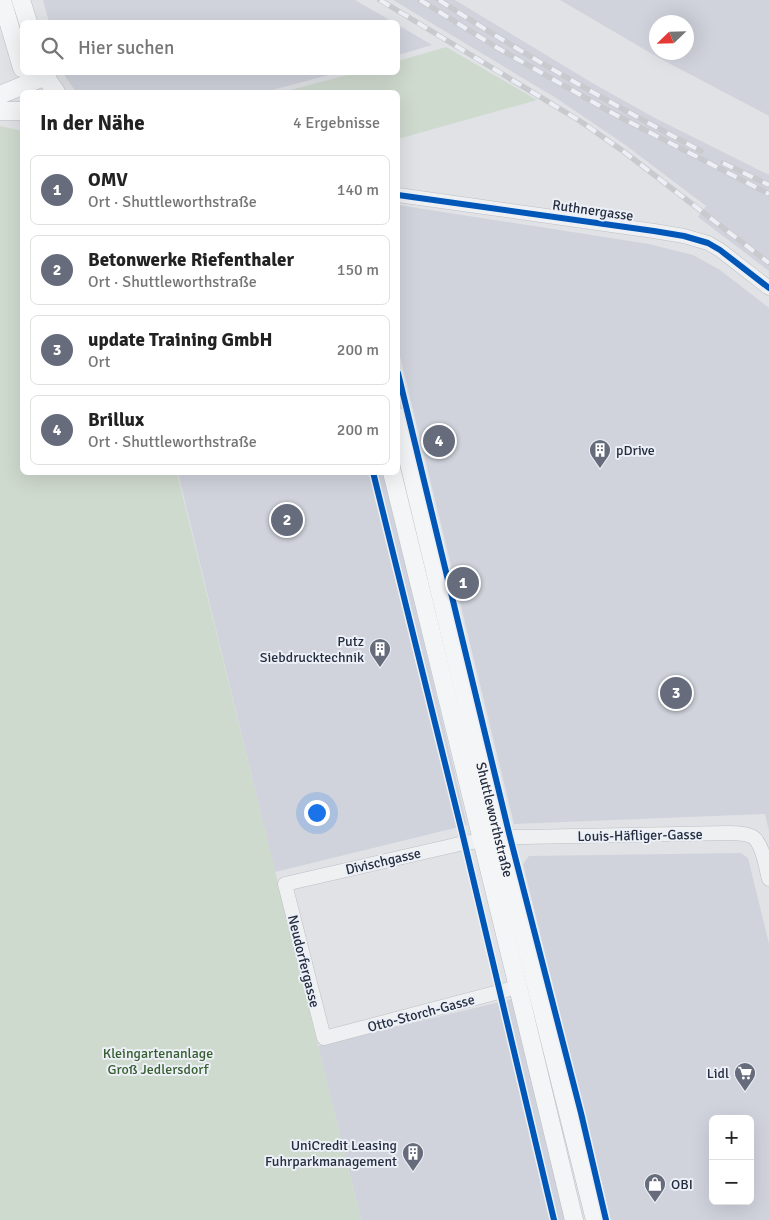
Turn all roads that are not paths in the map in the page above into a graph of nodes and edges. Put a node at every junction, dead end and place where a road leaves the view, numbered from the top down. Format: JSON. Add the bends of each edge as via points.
{"nodes":[{"id":1,"x":2,"y":0,"type":"edge"},
{"id":2,"x":21,"y":0,"type":"edge"},
{"id":3,"x":27,"y":20,"type":"edge"},
{"id":4,"x":20,"y":57,"type":"edge"},
{"id":5,"x":41,"y":75,"type":"edge"},
{"id":6,"x":46,"y":75,"type":"edge"},
{"id":7,"x":27,"y":79,"type":"edge"},
{"id":8,"x":55,"y":90,"type":"edge"},
{"id":9,"x":0,"y":95,"type":"edge"},
{"id":10,"x":0,"y":111,"type":"edge"},
{"id":11,"x":20,"y":111,"type":"edge"},
{"id":12,"x":400,"y":195,"type":"edge"},
{"id":13,"x":769,"y":288,"type":"edge"},
{"id":14,"x":400,"y":426,"type":"edge"},
{"id":15,"x":393,"y":475,"type":"edge"},
{"id":16,"x":490,"y":839,"type":"junction"},
{"id":17,"x":769,"y":879,"type":"edge"},
{"id":18,"x":284,"y":884,"type":"joint"},
{"id":19,"x":518,"y":988,"type":"junction"},
{"id":20,"x":324,"y":1038,"type":"joint"},
{"id":21,"x":574,"y":1220,"type":"edge"},
{"id":22,"x":595,"y":1220,"type":"edge"}],
"edges":[{"from":1,"to":4,"type":"main road"},
{"from":2,"to":3,"type":"main road"},
{"from":5,"to":7,"type":"main road"},
{"from":6,"to":8,"type":"main road"},
{"from":7,"to":9,"type":"main road"},
{"from":10,"to":11,"type":"main road"},
{"from":12,"to":13,"type":"street","name":"Ruthnergasse","via":[[694,239],[720,250]]},
{"from":14,"to":16,"type":"main road","name":"Shuttleworthstraße"},
{"from":15,"to":16,"type":"main road","name":"Shuttleworthstraße"},
{"from":16,"to":17,"type":"street","name":"Louis-Häfliger-Gasse","via":[[741,834],[754,838],[760,847]]},
{"from":16,"to":18,"type":"street","name":"Divischgasse"},
{"from":16,"to":19,"type":"main road","name":"Shuttleworthstraße"},
{"from":16,"to":22,"type":"main road","name":"Shuttleworthstraße"},
{"from":18,"to":20,"type":"street","name":"Neudorfergasse"},
{"from":19,"to":20,"type":"street","name":"Otto-Storch-Gasse"},
{"from":19,"to":21,"type":"main road","name":"Shuttleworthstraße"}]}
